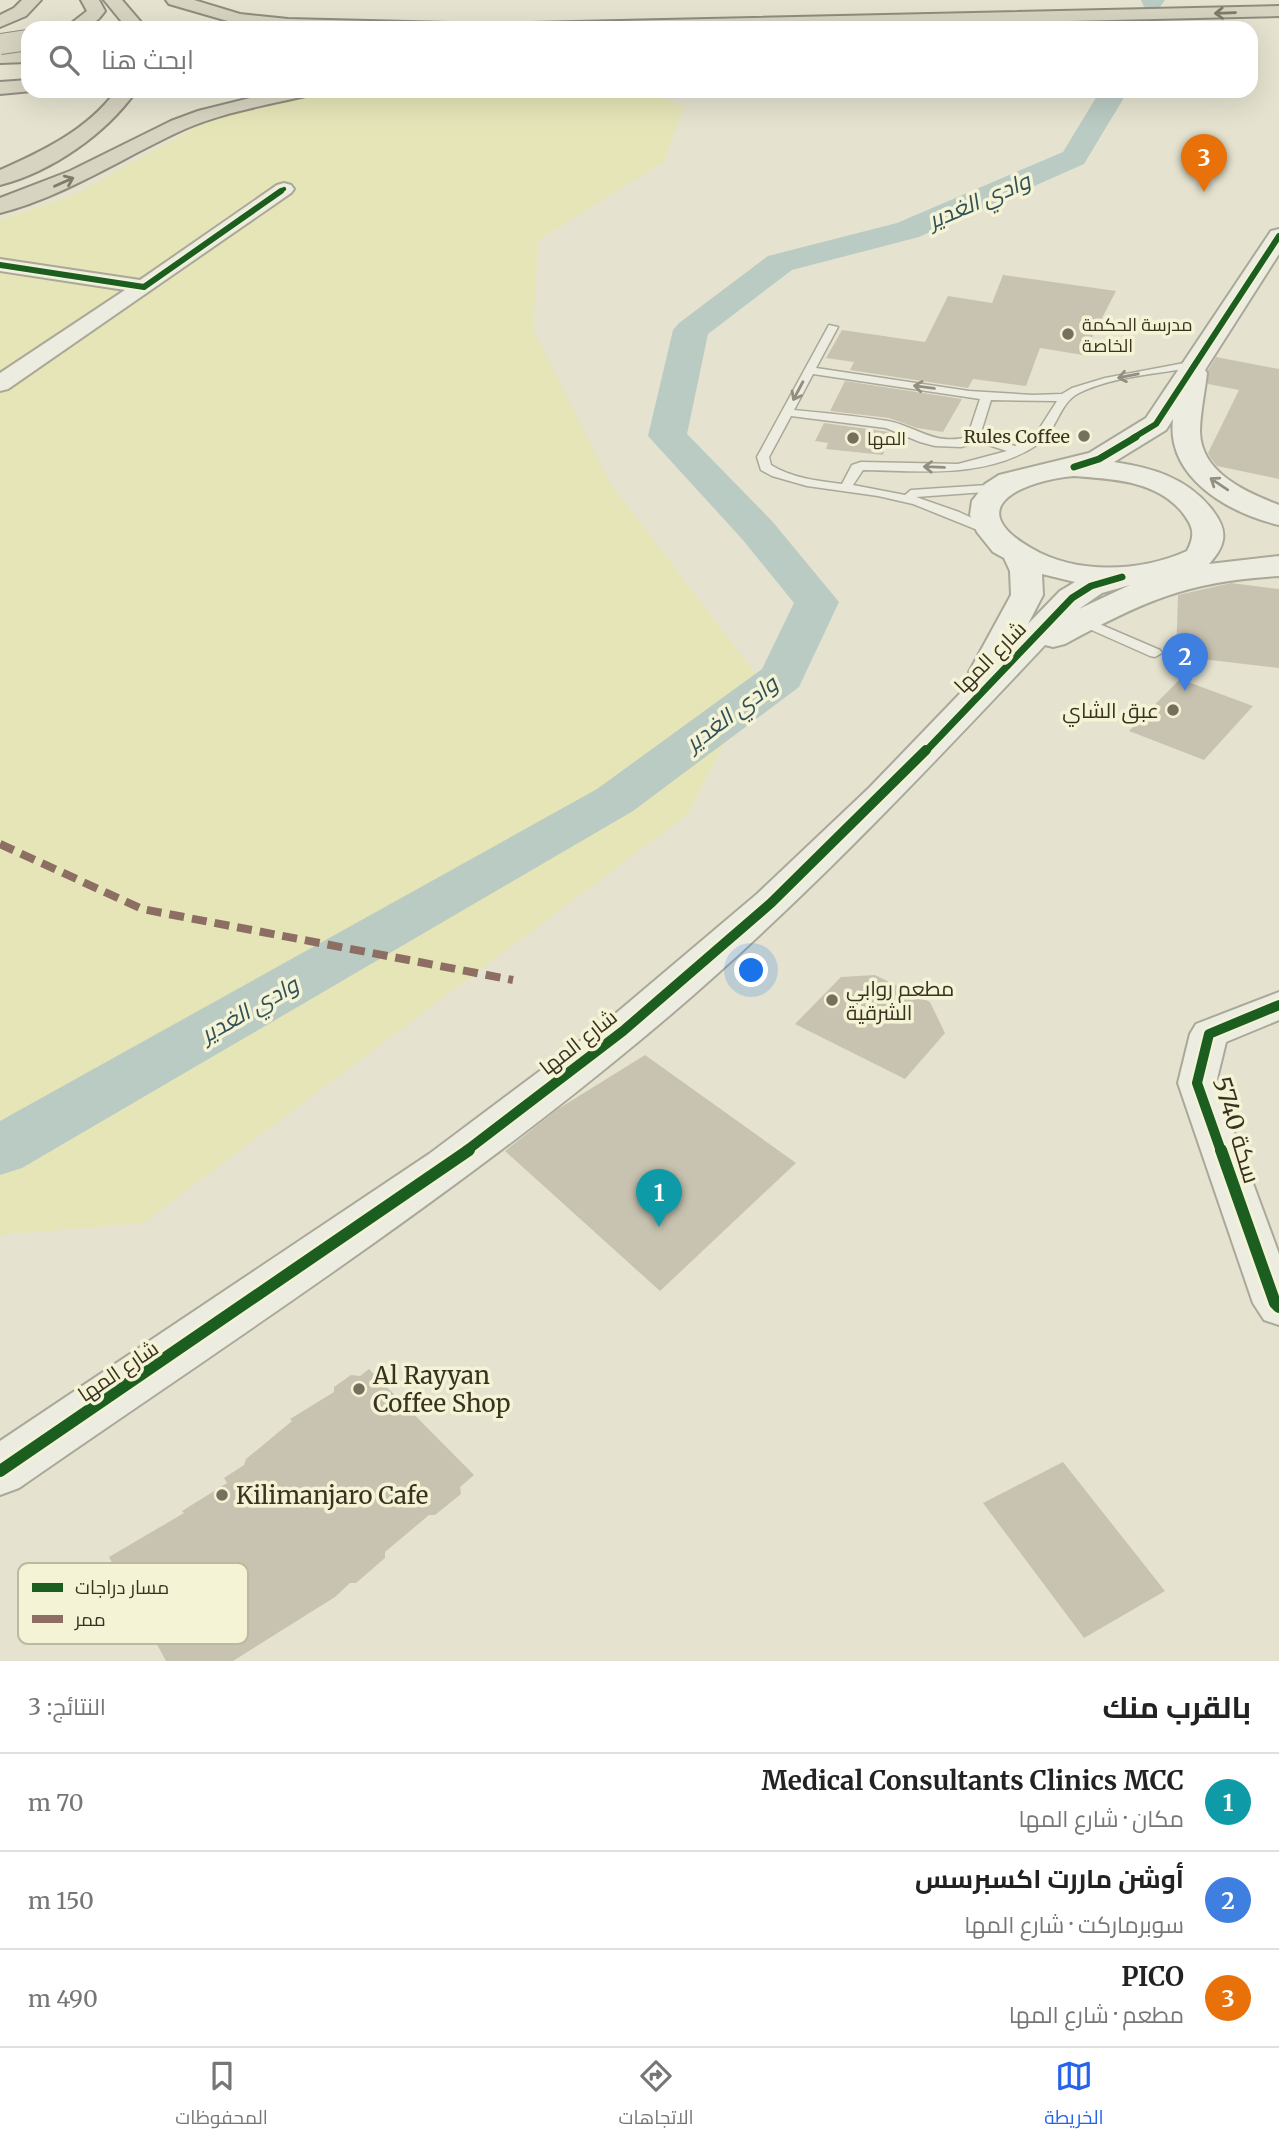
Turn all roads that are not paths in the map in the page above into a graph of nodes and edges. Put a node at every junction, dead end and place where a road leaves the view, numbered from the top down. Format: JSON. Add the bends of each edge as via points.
{"nodes":[{"id":1,"x":32,"y":0,"type":"edge"},
{"id":2,"x":113,"y":0,"type":"edge"},
{"id":3,"x":169,"y":2,"type":"edge"},
{"id":4,"x":94,"y":4,"type":"edge"},
{"id":5,"x":1279,"y":11,"type":"edge"},
{"id":6,"x":1171,"y":15,"type":"junction"},
{"id":7,"x":86,"y":21,"type":"edge"},
{"id":8,"x":122,"y":21,"type":"edge"},
{"id":9,"x":127,"y":21,"type":"edge"},
{"id":10,"x":261,"y":21,"type":"edge"},
{"id":11,"x":859,"y":21,"type":"edge"},
{"id":12,"x":1032,"y":21,"type":"edge"},
{"id":13,"x":0,"y":22,"type":"edge"},
{"id":14,"x":21,"y":42,"type":"edge"},
{"id":15,"x":0,"y":43,"type":"edge"},
{"id":16,"x":21,"y":56,"type":"edge"},
{"id":17,"x":0,"y":57,"type":"edge"},
{"id":18,"x":21,"y":73,"type":"edge"},
{"id":19,"x":0,"y":74,"type":"edge"},
{"id":20,"x":21,"y":85,"type":"edge"},
{"id":21,"x":0,"y":86,"type":"edge"},
{"id":22,"x":104,"y":98,"type":"edge"},
{"id":23,"x":122,"y":98,"type":"edge"},
{"id":24,"x":274,"y":98,"type":"edge"},
{"id":25,"x":0,"y":156,"type":"edge"},
{"id":26,"x":0,"y":178,"type":"edge"},
{"id":27,"x":284,"y":189,"type":"dead end"},
{"id":28,"x":0,"y":206,"type":"edge"},
{"id":29,"x":1279,"y":236,"type":"edge"},
{"id":30,"x":0,"y":265,"type":"edge"},
{"id":31,"x":144,"y":287,"type":"junction"},
{"id":32,"x":833,"y":327,"type":"dead end"},
{"id":33,"x":1195,"y":364,"type":"junction"},
{"id":34,"x":809,"y":370,"type":"junction"},
{"id":35,"x":0,"y":384,"type":"edge"},
{"id":36,"x":987,"y":396,"type":"junction"},
{"id":37,"x":1065,"y":397,"type":"junction"},
{"id":38,"x":787,"y":412,"type":"junction"},
{"id":39,"x":1156,"y":424,"type":"junction"},
{"id":40,"x":980,"y":438,"type":"junction"},
{"id":41,"x":1017,"y":452,"type":"junction"},
{"id":42,"x":1074,"y":467,"type":"junction"},
{"id":43,"x":1169,"y":486,"type":"junction"},
{"id":44,"x":846,"y":487,"type":"junction"},
{"id":45,"x":999,"y":487,"type":"junction"},
{"id":46,"x":890,"y":494,"type":"junction"},
{"id":47,"x":1196,"y":508,"type":"junction"},
{"id":48,"x":1279,"y":516,"type":"edge"},
{"id":49,"x":1279,"y":535,"type":"edge"},
{"id":50,"x":1004,"y":542,"type":"junction"},
{"id":51,"x":1279,"y":548,"type":"edge"},
{"id":52,"x":1199,"y":557,"type":"junction"},
{"id":53,"x":1279,"y":566,"type":"edge"},
{"id":54,"x":1122,"y":577,"type":"junction"},
{"id":55,"x":1083,"y":621,"type":"junction"},
{"id":56,"x":1023,"y":652,"type":"junction"},
{"id":57,"x":1155,"y":653,"type":"dead end"},
{"id":58,"x":968,"y":704,"type":"junction"},
{"id":59,"x":1279,"y":1005,"type":"edge"},
{"id":60,"x":1279,"y":1307,"type":"edge"},
{"id":61,"x":0,"y":1471,"type":"edge"}],
"edges":[{"from":1,"to":13,"type":"highway"},
{"from":2,"to":9,"type":"highway"},
{"from":3,"to":10,"type":"highway"},
{"from":4,"to":7,"type":"highway"},
{"from":4,"to":8,"type":"highway"},
{"from":5,"to":6,"type":"highway","one_way":true},
{"from":6,"to":11,"type":"highway"},
{"from":6,"to":12,"type":"highway"},
{"from":14,"to":15,"type":"highway","bridge":true},
{"from":16,"to":17,"type":"highway"},
{"from":18,"to":19,"type":"highway"},
{"from":20,"to":21,"type":"highway"},
{"from":22,"to":25,"type":"highway","via":[[61,135]]},
{"from":23,"to":26,"type":"highway","via":[[84,134]]},
{"from":28,"to":24,"type":"highway","one_way":true,"via":[[78,176],[178,125]]},
{"from":27,"to":31,"type":"street"},
{"from":29,"to":33,"type":"street"},
{"from":30,"to":31,"type":"street"},
{"from":31,"to":35,"type":"street"},
{"from":32,"to":34,"type":"lane"},
{"from":33,"to":37,"type":"lane","one_way":true,"via":[[1098,383]]},
{"from":33,"to":39,"type":"street"},
{"from":48,"to":33,"type":"street","one_way":true,"via":[[1248,503],[1205,475],[1193,461],[1186,432]]},
{"from":36,"to":34,"type":"lane","one_way":true},
{"from":34,"to":38,"type":"lane","one_way":true},
{"from":36,"to":37,"type":"lane"},
{"from":36,"to":40,"type":"lane","via":[[975,429]]},
{"from":37,"to":41,"type":"lane","via":[[1038,439]]},
{"from":38,"to":40,"type":"lane","via":[[888,425],[935,442]]},
{"from":38,"to":44,"type":"lane","via":[[763,457],[765,467],[784,478]]},
{"from":39,"to":42,"type":"street","via":[[1099,459]]},
{"from":39,"to":43,"type":"street","via":[[1158,474]]},
{"from":40,"to":41,"type":"lane"},
{"from":41,"to":44,"type":"lane","one_way":true,"via":[[958,468],[861,466]]},
{"from":42,"to":43,"type":"street","via":[[1122,472]]},
{"from":42,"to":45,"type":"street","via":[[1036,471]]},
{"from":43,"to":47,"type":"street"},
{"from":44,"to":46,"type":"lane"},
{"from":45,"to":46,"type":"lane"},
{"from":45,"to":50,"type":"street","name":"شارع المها","via":[[987,501],[985,515]]},
{"from":46,"to":50,"type":"lane","via":[[949,512]]},
{"from":47,"to":49,"type":"street","via":[[1229,523]]},
{"from":47,"to":52,"type":"street","via":[[1209,536]]},
{"from":50,"to":54,"type":"street","via":[[1045,565]]},
{"from":50,"to":58,"type":"street","name":"شارع المها","via":[[1026,571],[1027,595]]},
{"from":51,"to":52,"type":"street"},
{"from":52,"to":54,"type":"street","via":[[1161,572]]},
{"from":53,"to":55,"type":"street","via":[[1164,584]]},
{"from":54,"to":56,"type":"street","name":"شارع المها","via":[[1091,586],[1072,598]]},
{"from":55,"to":56,"type":"street"},
{"from":55,"to":57,"type":"lane"},
{"from":56,"to":58,"type":"street","name":"شارع المها"},
{"from":58,"to":61,"type":"street","name":"شارع المها","via":[[882,796],[771,903],[623,1031],[446,1167]]},
{"from":59,"to":60,"type":"street","name":"سكة 5740","via":[[1209,1034],[1197,1083]]}]}
